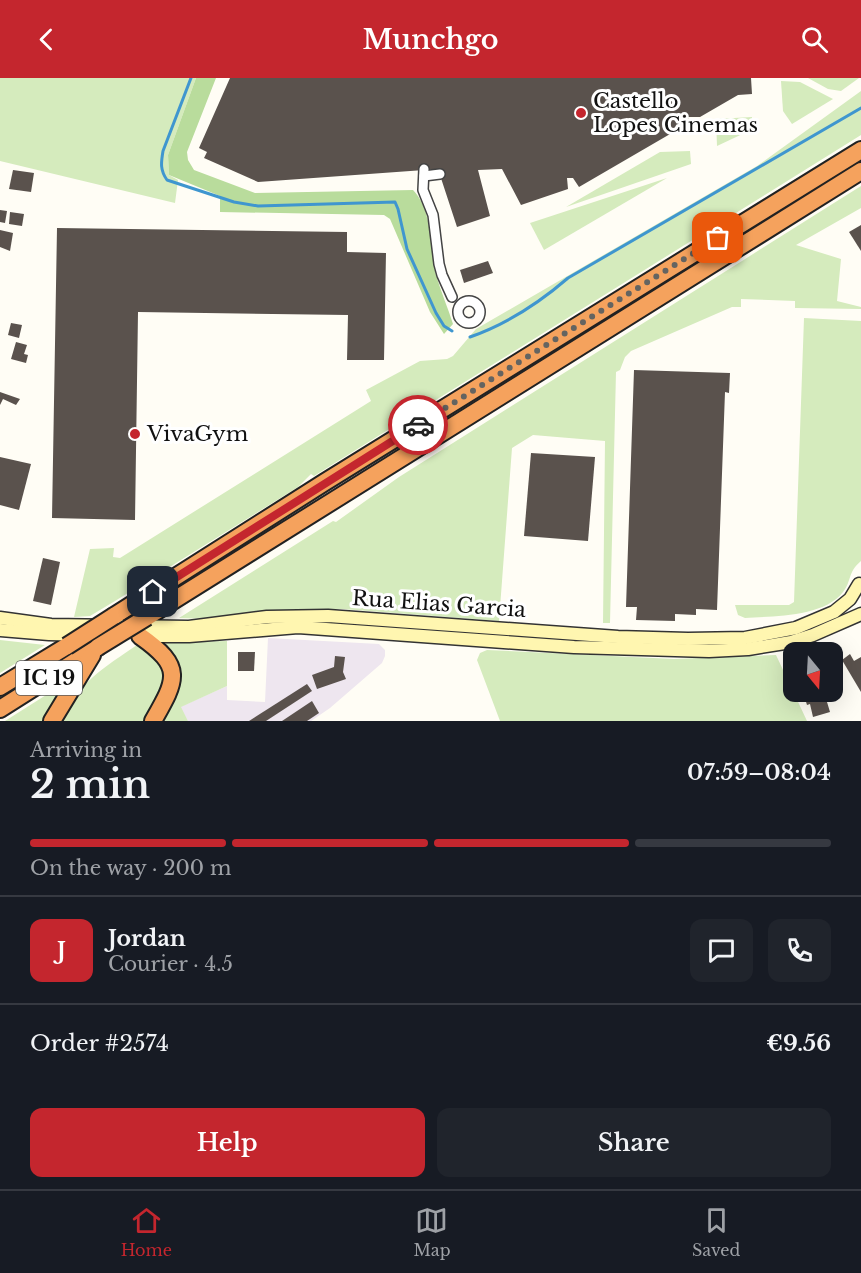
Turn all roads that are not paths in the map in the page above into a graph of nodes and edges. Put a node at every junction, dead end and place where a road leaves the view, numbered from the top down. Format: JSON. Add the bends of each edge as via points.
{"nodes":[{"id":1,"x":861,"y":150,"type":"edge"},
{"id":2,"x":861,"y":171,"type":"edge"},
{"id":3,"x":440,"y":174,"type":"dead end"},
{"id":4,"x":452,"y":297,"type":"dead end"},
{"id":5,"x":860,"y":582,"type":"edge"},
{"id":6,"x":861,"y":602,"type":"edge"},
{"id":7,"x":861,"y":614,"type":"edge"},
{"id":8,"x":0,"y":618,"type":"edge"},
{"id":9,"x":839,"y":623,"type":"junction"},
{"id":10,"x":861,"y":623,"type":"edge"},
{"id":11,"x":0,"y":630,"type":"edge"},
{"id":12,"x":140,"y":636,"type":"junction"},
{"id":13,"x":97,"y":648,"type":"junction"},
{"id":14,"x":0,"y":687,"type":"edge"},
{"id":15,"x":0,"y":709,"type":"edge"},
{"id":16,"x":52,"y":721,"type":"edge"},
{"id":17,"x":153,"y":721,"type":"edge"}],
"edges":[{"from":1,"to":14,"type":"highway","number":"IC 19","bridge":true},
{"from":2,"to":13,"type":"highway","number":"IC 19","bridge":true},
{"from":3,"to":4,"type":"street","via":[[424,173],[424,195],[433,215],[439,264]]},
{"from":5,"to":6,"type":"street"},
{"from":5,"to":8,"type":"street","name":"Rua Elias Garcia","via":[[850,599],[834,612],[796,628],[745,638],[618,636],[318,615],[189,627],[51,625]]},
{"from":7,"to":9,"type":"street","name":"Rua Elias Garcia"},
{"from":9,"to":10,"type":"street"},
{"from":9,"to":12,"type":"street","name":"Rua Elias Garcia","via":[[791,642],[730,650],[574,647],[297,627]]},
{"from":11,"to":12,"type":"street","name":"Rua Elias Garcia"},
{"from":12,"to":17,"type":"highway","via":[[166,658],[172,673],[170,691]]},
{"from":13,"to":15,"type":"highway","number":"IC 19"},
{"from":13,"to":16,"type":"highway"}]}
